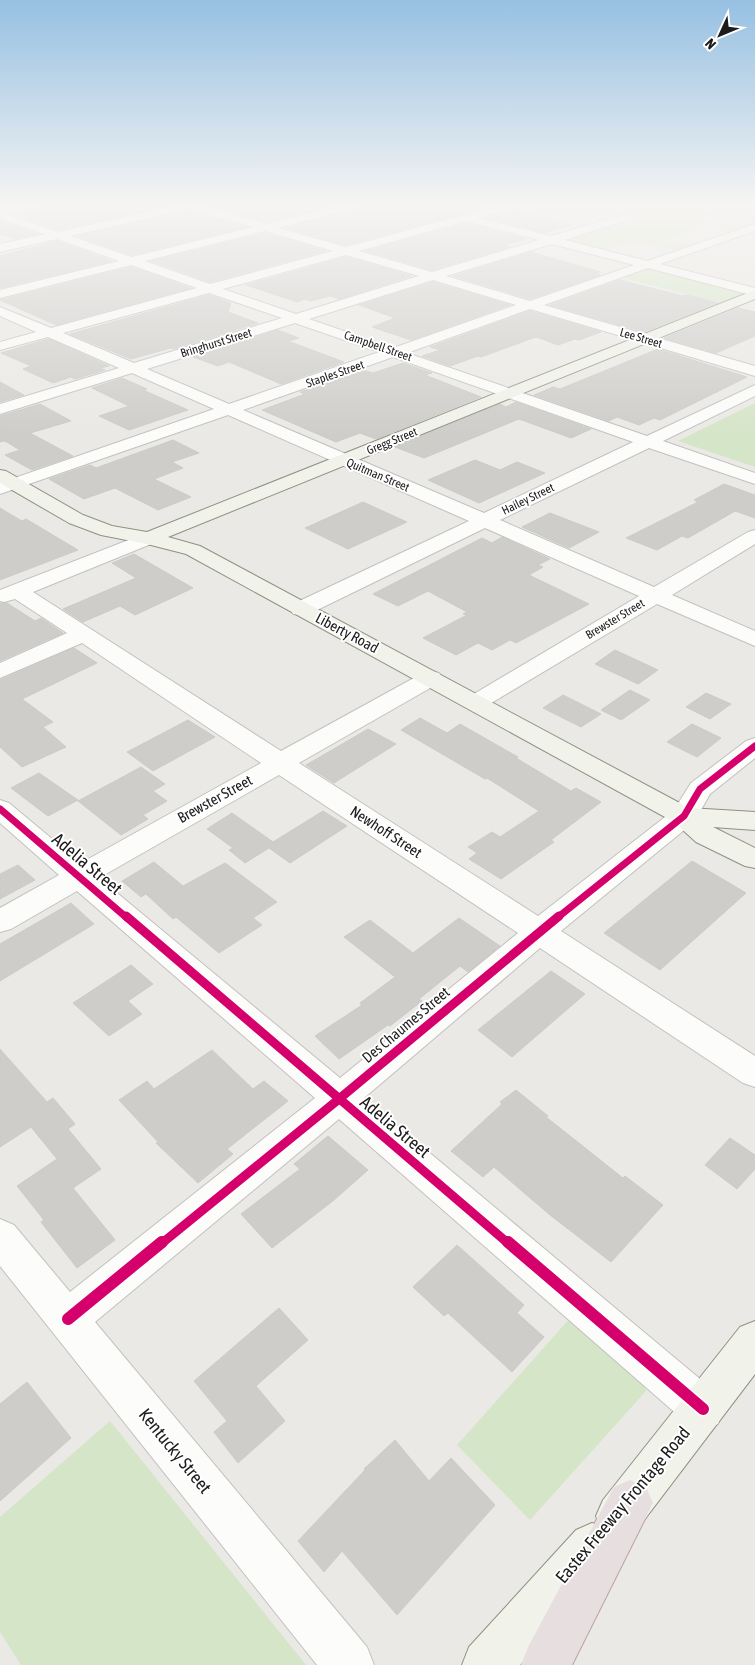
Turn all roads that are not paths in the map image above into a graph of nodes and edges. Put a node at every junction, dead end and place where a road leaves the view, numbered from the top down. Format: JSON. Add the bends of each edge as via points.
{"nodes":[{"id":1,"x":54,"y":281,"type":"edge"},
{"id":2,"x":190,"y":281,"type":"edge"},
{"id":3,"x":237,"y":281,"type":"edge"},
{"id":4,"x":418,"y":281,"type":"edge"},
{"id":5,"x":449,"y":281,"type":"edge"},
{"id":6,"x":602,"y":281,"type":"edge"},
{"id":7,"x":708,"y":281,"type":"edge"},
{"id":8,"x":211,"y":288,"type":"junction"},
{"id":9,"x":755,"y":293,"type":"edge"},
{"id":10,"x":0,"y":294,"type":"edge"},
{"id":11,"x":532,"y":305,"type":"junction"},
{"id":12,"x":0,"y":311,"type":"edge"},
{"id":13,"x":296,"y":318,"type":"junction"},
{"id":14,"x":50,"y":332,"type":"junction"},
{"id":15,"x":646,"y":339,"type":"junction"},
{"id":16,"x":0,"y":346,"type":"edge"},
{"id":17,"x":397,"y":353,"type":"junction"},
{"id":18,"x":133,"y":368,"type":"junction"},
{"id":19,"x":755,"y":371,"type":"edge"},
{"id":20,"x":755,"y":390,"type":"edge"},
{"id":21,"x":511,"y":393,"type":"junction"},
{"id":22,"x":0,"y":409,"type":"edge"},
{"id":23,"x":229,"y":410,"type":"junction"},
{"id":24,"x":648,"y":441,"type":"junction"},
{"id":25,"x":344,"y":460,"type":"junction"},
{"id":26,"x":755,"y":479,"type":"edge"},
{"id":27,"x":5,"y":483,"type":"edge"},
{"id":28,"x":484,"y":520,"type":"junction"},
{"id":29,"x":755,"y":536,"type":"edge"},
{"id":30,"x":149,"y":538,"type":"junction"},
{"id":31,"x":8,"y":594,"type":"edge"},
{"id":32,"x":655,"y":596,"type":"junction"},
{"id":33,"x":301,"y":609,"type":"junction"},
{"id":34,"x":84,"y":634,"type":"junction"},
{"id":35,"x":755,"y":639,"type":"edge"},
{"id":36,"x":0,"y":671,"type":"edge"},
{"id":37,"x":431,"y":678,"type":"junction"},
{"id":38,"x":475,"y":703,"type":"junction"},
{"id":39,"x":755,"y":746,"type":"edge"},
{"id":40,"x":280,"y":763,"type":"junction"},
{"id":41,"x":0,"y":809,"type":"edge"},
{"id":42,"x":684,"y":816,"type":"junction"},
{"id":43,"x":755,"y":821,"type":"edge"},
{"id":44,"x":755,"y":859,"type":"edge"},
{"id":45,"x":79,"y":876,"type":"junction"},
{"id":46,"x":0,"y":921,"type":"edge"},
{"id":47,"x":539,"y":932,"type":"junction"},
{"id":48,"x":755,"y":1073,"type":"edge"},
{"id":49,"x":340,"y":1099,"type":"junction"},
{"id":50,"x":0,"y":1237,"type":"edge"},
{"id":51,"x":68,"y":1319,"type":"junction"},
{"id":52,"x":755,"y":1341,"type":"edge"},
{"id":53,"x":703,"y":1409,"type":"junction"},
{"id":54,"x":630,"y":1503,"type":"junction"},
{"id":55,"x":349,"y":1665,"type":"edge"},
{"id":56,"x":487,"y":1665,"type":"edge"},
{"id":57,"x":546,"y":1665,"type":"edge"}],
"edges":[{"from":1,"to":10,"type":"street"},
{"from":2,"to":8,"type":"street","name":"Campbell Street"},
{"from":3,"to":8,"type":"street"},
{"from":4,"to":13,"type":"street","name":"Bringhurst Street"},
{"from":5,"to":11,"type":"street","name":"Lee Street"},
{"from":6,"to":11,"type":"street","name":"Staples Street"},
{"from":7,"to":9,"type":"street"},
{"from":8,"to":13,"type":"street","name":"Campbell Street"},
{"from":8,"to":14,"type":"street"},
{"from":9,"to":15,"type":"main road","name":"Gregg Street"},
{"from":11,"to":15,"type":"street","name":"Lee Street"},
{"from":11,"to":17,"type":"street","name":"Staples Street"},
{"from":12,"to":14,"type":"street","name":"Quitman Street"},
{"from":13,"to":17,"type":"street","name":"Campbell Street"},
{"from":13,"to":18,"type":"street","name":"Bringhurst Street"},
{"from":14,"to":16,"type":"street"},
{"from":14,"to":18,"type":"street","name":"Quitman Street"},
{"from":15,"to":19,"type":"street","name":"Lee Street"},
{"from":15,"to":21,"type":"main road","name":"Gregg Street"},
{"from":17,"to":21,"type":"street","name":"Campbell Street"},
{"from":17,"to":23,"type":"street","name":"Staples Street"},
{"from":18,"to":22,"type":"street","name":"Bringhurst Street"},
{"from":18,"to":23,"type":"street","name":"Quitman Street"},
{"from":20,"to":24,"type":"street","name":"Hailey Street"},
{"from":21,"to":24,"type":"street","name":"Campbell Street"},
{"from":21,"to":25,"type":"main road","name":"Gregg Street"},
{"from":23,"to":25,"type":"street","name":"Quitman Street"},
{"from":23,"to":27,"type":"street","name":"Staples Street"},
{"from":24,"to":26,"type":"street","name":"Campbell Street"},
{"from":24,"to":28,"type":"street","name":"Hailey Street"},
{"from":25,"to":28,"type":"street","name":"Quitman Street"},
{"from":25,"to":30,"type":"main road","name":"Gregg Street"},
{"from":27,"to":30,"type":"main road","name":"Liberty Road","via":[[76,519],[108,531]]},
{"from":28,"to":32,"type":"street","name":"Quitman Street"},
{"from":28,"to":33,"type":"street","name":"Hailey Street"},
{"from":29,"to":32,"type":"street","name":"Brewster Street"},
{"from":30,"to":31,"type":"street","name":"Gregg Street"},
{"from":30,"to":33,"type":"main road","name":"Liberty Road","via":[[193,550]]},
{"from":31,"to":34,"type":"street","name":"Newhoff Street"},
{"from":32,"to":35,"type":"street","name":"Quitman Street"},
{"from":32,"to":38,"type":"street","name":"Brewster Street"},
{"from":33,"to":37,"type":"main road","name":"Liberty Road"},
{"from":34,"to":36,"type":"street"},
{"from":34,"to":40,"type":"street","name":"Newhoff Street"},
{"from":37,"to":38,"type":"main road","name":"Liberty Road"},
{"from":37,"to":40,"type":"street","name":"Brewster Street"},
{"from":38,"to":42,"type":"main road","name":"Liberty Road"},
{"from":39,"to":42,"type":"street","name":"Des Chaumes Street","via":[[700,789]]},
{"from":40,"to":45,"type":"street","name":"Brewster Street"},
{"from":40,"to":47,"type":"street","name":"Newhoff Street"},
{"from":41,"to":45,"type":"street","name":"Adelia Street"},
{"from":42,"to":43,"type":"main road","name":"Liberty Road"},
{"from":42,"to":44,"type":"main road","name":"Liberty Road","via":[[706,836]]},
{"from":42,"to":47,"type":"street","name":"Des Chaumes Street"},
{"from":45,"to":46,"type":"street","name":"Brewster Street"},
{"from":45,"to":49,"type":"street","name":"Adelia Street"},
{"from":47,"to":48,"type":"street","name":"Newhoff Street"},
{"from":47,"to":49,"type":"street","name":"Des Chaumes Street"},
{"from":49,"to":51,"type":"street","name":"Des Chaumes Street"},
{"from":49,"to":53,"type":"street","name":"Adelia Street"},
{"from":50,"to":51,"type":"street","name":"Kentucky Street"},
{"from":51,"to":55,"type":"street","name":"Kentucky Street"},
{"from":52,"to":53,"type":"main road","name":"Eastex Freeway Frontage Road"},
{"from":53,"to":54,"type":"main road","name":"Eastex Freeway Frontage Road"},
{"from":54,"to":56,"type":"main road","name":"Eastex Freeway Frontage Road"},
{"from":54,"to":57,"type":"highway"}]}
